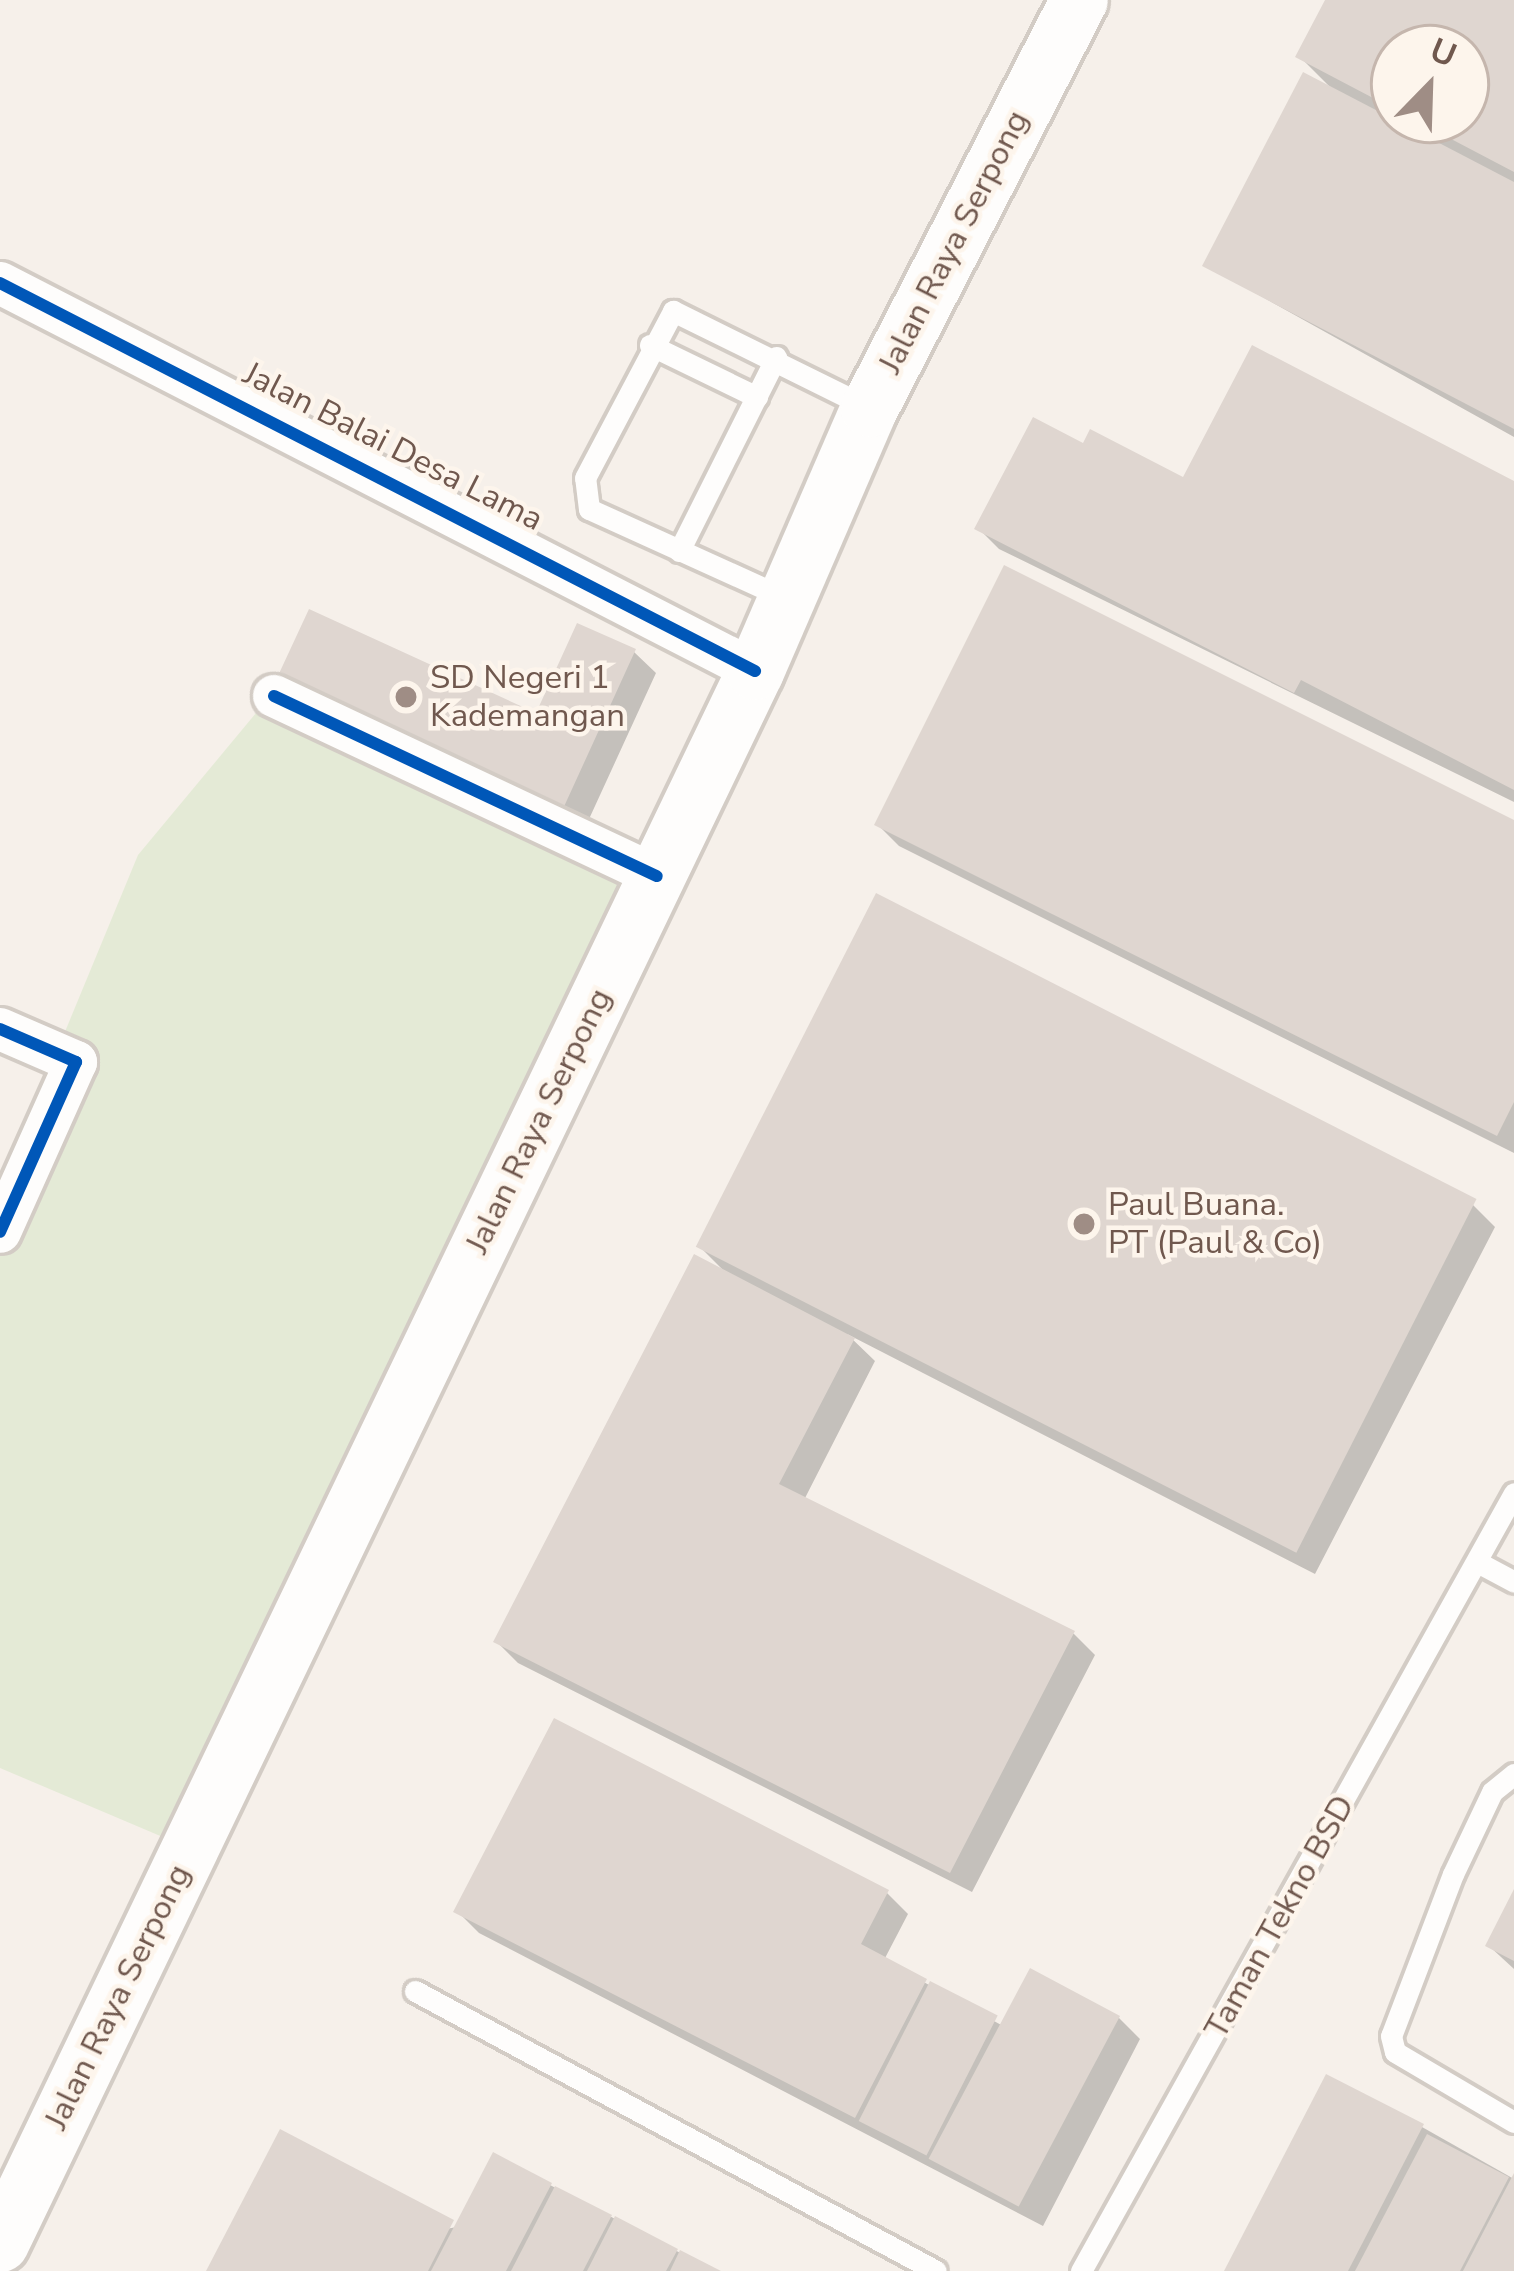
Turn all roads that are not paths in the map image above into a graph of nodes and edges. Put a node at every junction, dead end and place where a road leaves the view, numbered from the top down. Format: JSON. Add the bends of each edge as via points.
{"nodes":[{"id":1,"x":1079,"y":0,"type":"edge"},
{"id":2,"x":0,"y":283,"type":"edge"},
{"id":3,"x":650,"y":345,"type":"junction"},
{"id":4,"x":776,"y":357,"type":"junction"},
{"id":5,"x":757,"y":397,"type":"junction"},
{"id":6,"x":869,"y":408,"type":"junction"},
{"id":7,"x":679,"y":551,"type":"junction"},
{"id":8,"x":784,"y":597,"type":"junction"},
{"id":9,"x":755,"y":671,"type":"junction"},
{"id":10,"x":274,"y":696,"type":"dead end"},
{"id":11,"x":657,"y":877,"type":"junction"},
{"id":12,"x":0,"y":1029,"type":"edge"},
{"id":13,"x":0,"y":1232,"type":"edge"},
{"id":14,"x":1514,"y":1493,"type":"edge"},
{"id":15,"x":1479,"y":1563,"type":"junction"},
{"id":16,"x":1514,"y":1582,"type":"edge"},
{"id":17,"x":1514,"y":1774,"type":"edge"},
{"id":18,"x":415,"y":1991,"type":"dead end"},
{"id":19,"x":1514,"y":2122,"type":"edge"},
{"id":20,"x":0,"y":2243,"type":"edge"},
{"id":21,"x":936,"y":2271,"type":"edge"},
{"id":22,"x":1081,"y":2271,"type":"edge"}],
"edges":[{"from":1,"to":6,"type":"main road","name":"Jalan Raya Serpong"},
{"from":2,"to":9,"type":"street","name":"Jalan Balai Desa Lama"},
{"from":3,"to":4,"type":"lane","via":[[682,309]]},
{"from":3,"to":5,"type":"lane"},
{"from":3,"to":7,"type":"lane","via":[[583,499]]},
{"from":4,"to":5,"type":"lane"},
{"from":4,"to":6,"type":"lane"},
{"from":5,"to":7,"type":"lane"},
{"from":6,"to":8,"type":"main road","name":"Jalan Raya Serpong"},
{"from":7,"to":8,"type":"lane"},
{"from":8,"to":9,"type":"main road","name":"Jalan Raya Serpong"},
{"from":9,"to":11,"type":"main road","name":"Jalan Raya Serpong"},
{"from":10,"to":11,"type":"street"},
{"from":11,"to":20,"type":"main road","name":"Jalan Raya Serpong"},
{"from":12,"to":13,"type":"street","via":[[76,1062]]},
{"from":14,"to":15,"type":"lane","name":"Taman Tekno BSD"},
{"from":15,"to":16,"type":"lane"},
{"from":15,"to":22,"type":"lane","name":"Taman Tekno BSD"},
{"from":17,"to":19,"type":"lane","via":[[1492,1792],[1462,1853],[1391,2036],[1395,2052]]},
{"from":18,"to":21,"type":"lane"}]}
